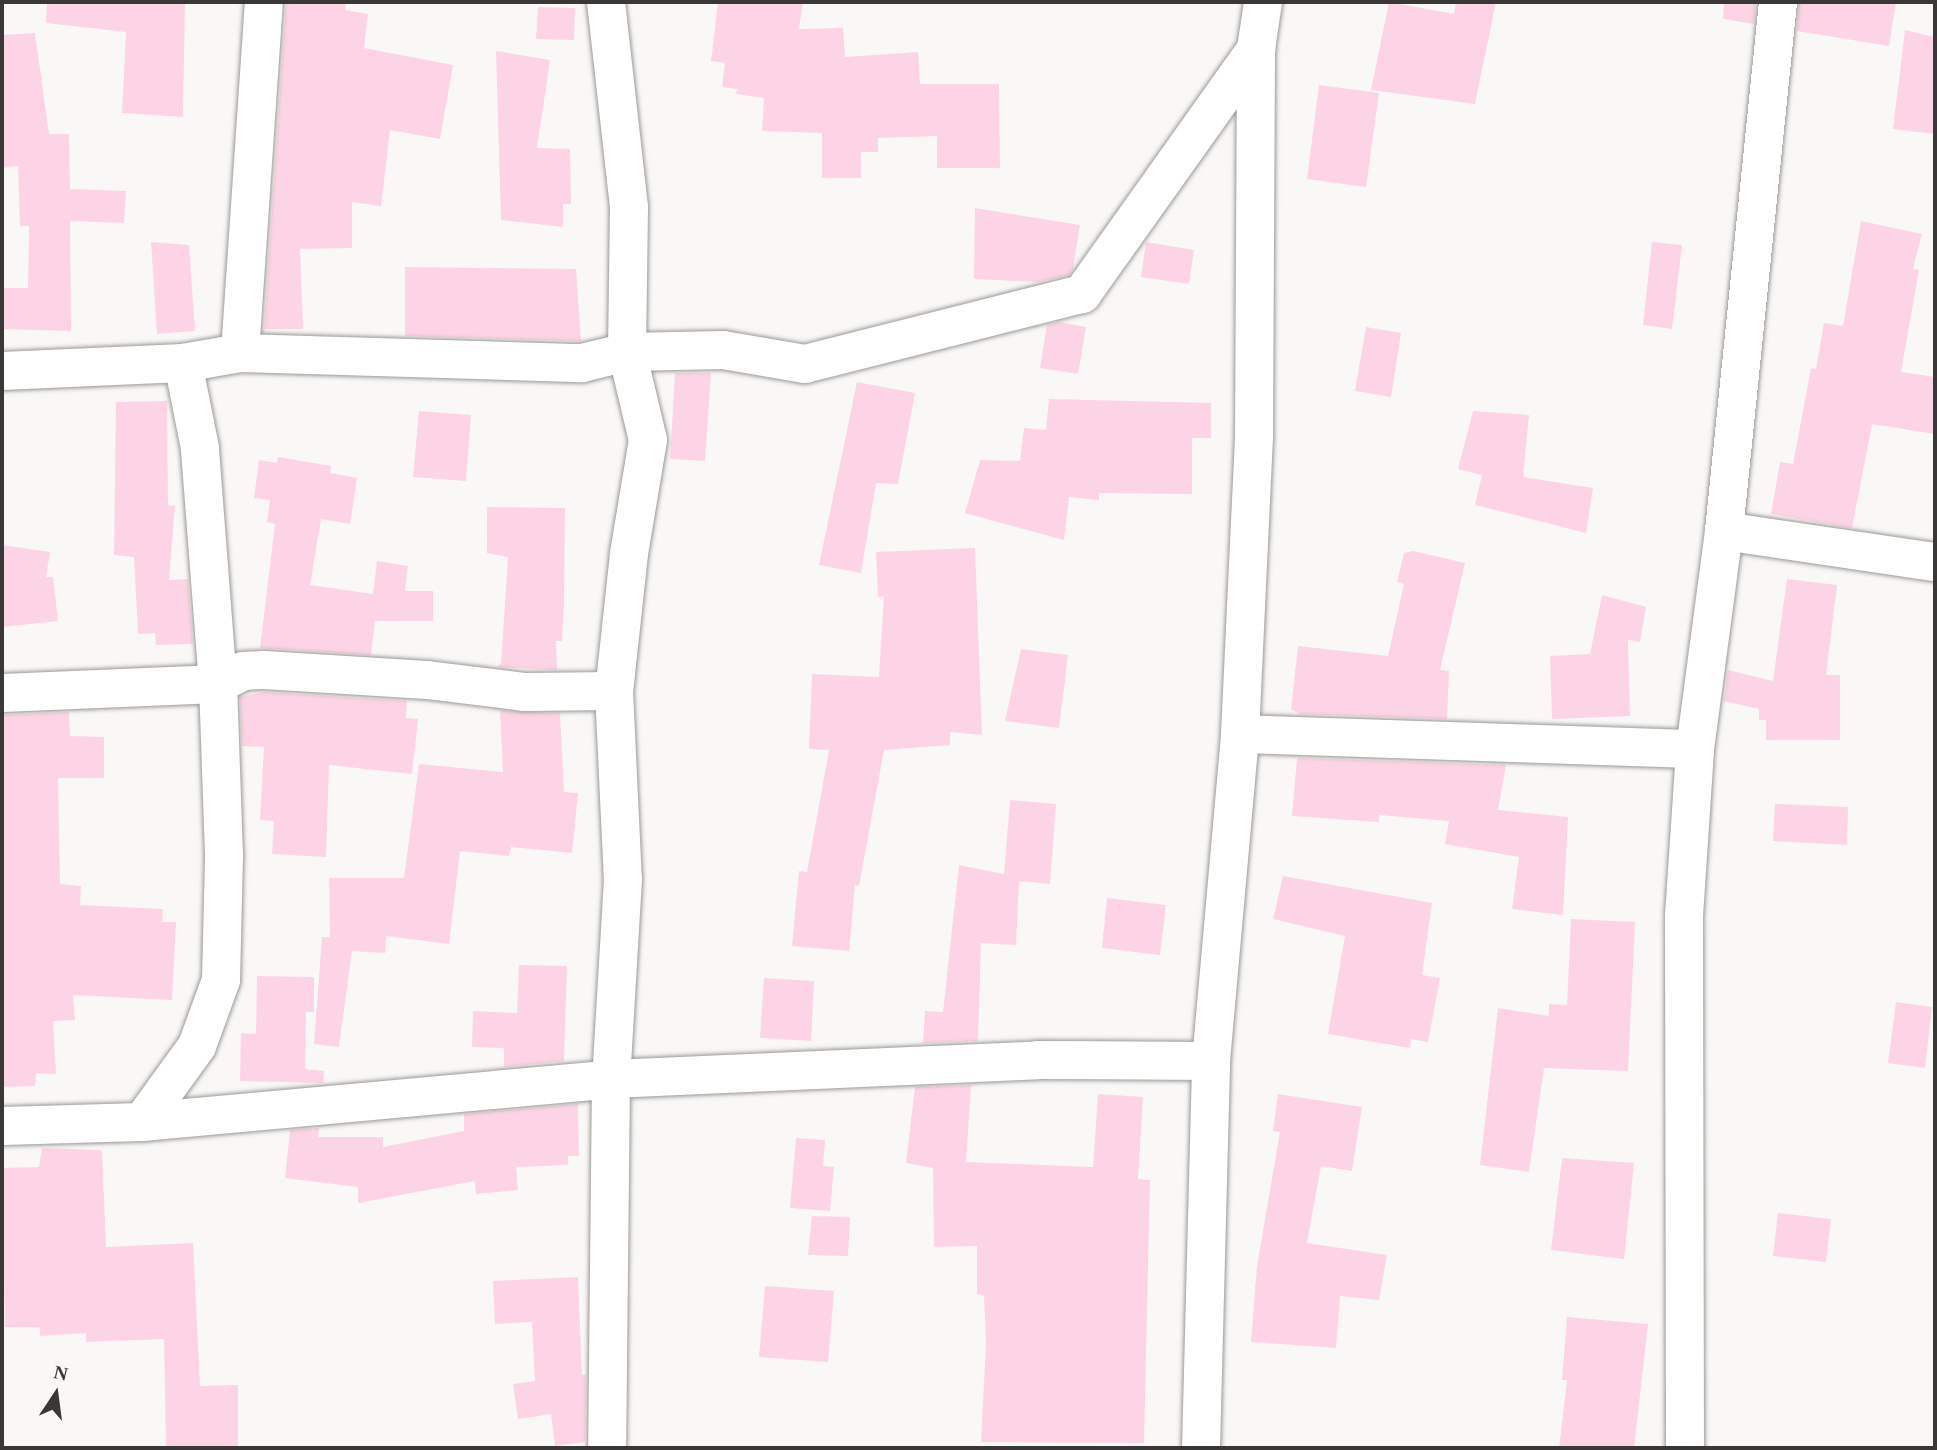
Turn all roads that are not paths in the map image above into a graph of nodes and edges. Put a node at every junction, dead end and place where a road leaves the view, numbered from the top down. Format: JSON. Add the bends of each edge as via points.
{"nodes":[{"id":1,"x":264,"y":2,"type":"edge"},
{"id":2,"x":606,"y":2,"type":"edge"},
{"id":3,"x":1264,"y":2,"type":"edge"},
{"id":4,"x":1778,"y":2,"type":"edge"},
{"id":5,"x":1256,"y":49,"type":"junction"},
{"id":6,"x":627,"y":352,"type":"junction"},
{"id":7,"x":240,"y":353,"type":"junction"},
{"id":8,"x":183,"y":363,"type":"junction"},
{"id":9,"x":2,"y":371,"type":"edge"},
{"id":10,"x":1724,"y":531,"type":"junction"},
{"id":11,"x":1935,"y":562,"type":"edge"},
{"id":12,"x":218,"y":684,"type":"junction"},
{"id":13,"x":614,"y":691,"type":"junction"},
{"id":14,"x":2,"y":693,"type":"edge"},
{"id":15,"x":1240,"y":734,"type":"junction"},
{"id":16,"x":1695,"y":748,"type":"junction"},
{"id":17,"x":1210,"y":1061,"type":"junction"},
{"id":18,"x":611,"y":1079,"type":"junction"},
{"id":19,"x":142,"y":1122,"type":"junction"},
{"id":20,"x":2,"y":1126,"type":"edge"},
{"id":21,"x":607,"y":1448,"type":"edge"},
{"id":22,"x":1201,"y":1448,"type":"edge"},
{"id":23,"x":1685,"y":1448,"type":"edge"}],
"edges":[{"from":1,"to":7,"type":"street"},
{"from":2,"to":6,"type":"street","via":[[629,208]]},
{"from":3,"to":5,"type":"street"},
{"from":4,"to":10,"type":"street"},
{"from":5,"to":6,"type":"street","via":[[1082,294],[805,364],[723,350]]},
{"from":5,"to":15,"type":"street","via":[[1258,293]]},
{"from":6,"to":7,"type":"street","via":[[582,363]]},
{"from":6,"to":13,"type":"street","via":[[648,440]]},
{"from":7,"to":8,"type":"street"},
{"from":8,"to":9,"type":"street"},
{"from":8,"to":12,"type":"street","via":[[200,448]]},
{"from":10,"to":11,"type":"street"},
{"from":10,"to":16,"type":"street"},
{"from":12,"to":13,"type":"street","via":[[243,671],[264,670],[427,680],[524,692]]},
{"from":12,"to":14,"type":"street"},
{"from":12,"to":19,"type":"street","via":[[224,855],[221,980],[197,1046]]},
{"from":13,"to":18,"type":"street","via":[[623,879]]},
{"from":15,"to":16,"type":"street"},
{"from":15,"to":17,"type":"street"},
{"from":16,"to":23,"type":"street","via":[[1684,916]]},
{"from":17,"to":18,"type":"street","via":[[1038,1060]]},
{"from":17,"to":22,"type":"street"},
{"from":18,"to":19,"type":"street"},
{"from":18,"to":21,"type":"street"},
{"from":19,"to":20,"type":"street"}]}
